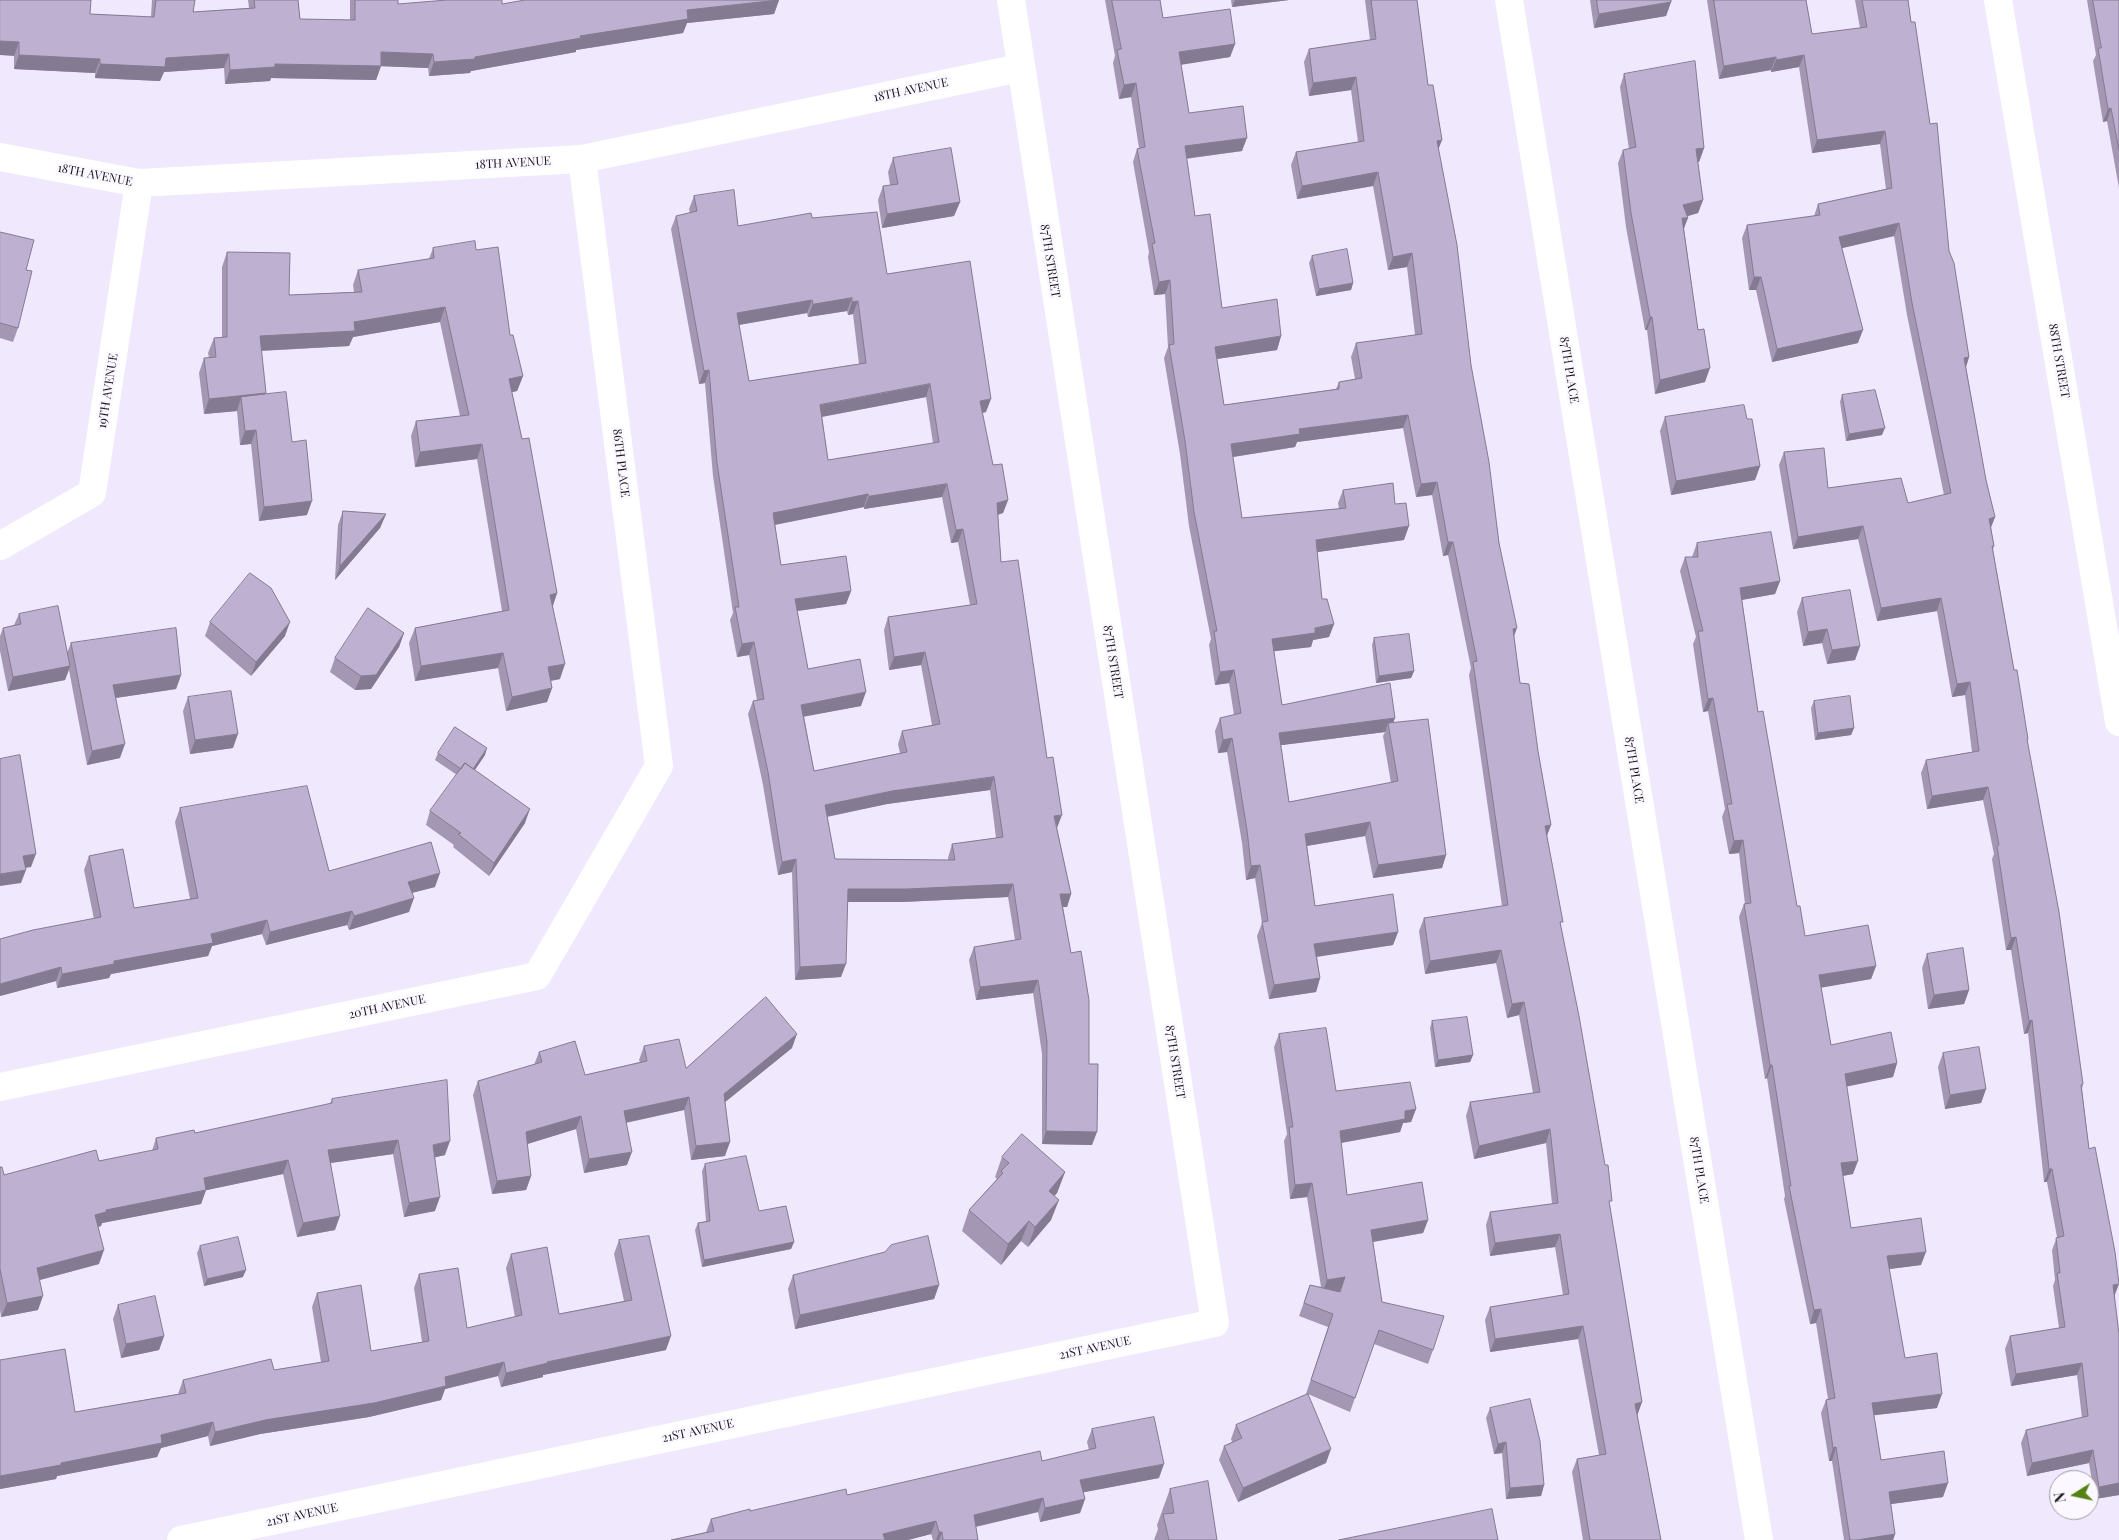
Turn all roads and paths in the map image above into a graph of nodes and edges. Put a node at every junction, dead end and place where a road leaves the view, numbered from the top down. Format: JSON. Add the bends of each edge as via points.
{"nodes":[{"id":1,"x":1011,"y":0,"type":"edge"},
{"id":2,"x":1509,"y":0,"type":"edge"},
{"id":3,"x":1998,"y":0,"type":"edge"},
{"id":4,"x":1020,"y":68,"type":"junction"},
{"id":5,"x":0,"y":156,"type":"edge"},
{"id":6,"x":582,"y":159,"type":"junction"},
{"id":7,"x":139,"y":184,"type":"junction"},
{"id":8,"x":0,"y":546,"type":"edge"},
{"id":9,"x":2119,"y":722,"type":"edge"},
{"id":10,"x":659,"y":766,"type":"joint"},
{"id":11,"x":0,"y":1087,"type":"edge"},
{"id":12,"x":1215,"y":1323,"type":"joint"},
{"id":13,"x":181,"y":1540,"type":"edge"},
{"id":14,"x":1759,"y":1540,"type":"edge"}],
"edges":[{"from":1,"to":4,"type":"street","name":"87TH STREET"},
{"from":2,"to":14,"type":"street","name":"87TH PLACE"},
{"from":3,"to":9,"type":"street","name":"88TH STREET"},
{"from":4,"to":6,"type":"street","name":"18TH AVENUE"},
{"from":4,"to":12,"type":"street","name":"87TH STREET"},
{"from":5,"to":7,"type":"street","name":"18TH AVENUE"},
{"from":6,"to":7,"type":"street","name":"18TH AVENUE"},
{"from":6,"to":10,"type":"street","name":"86TH PLACE"},
{"from":7,"to":8,"type":"street","name":"19TH AVENUE","via":[[92,493]]},
{"from":10,"to":11,"type":"street","name":"20TH AVENUE","via":[[537,976]]},
{"from":12,"to":13,"type":"street","name":"21ST AVENUE"}]}
